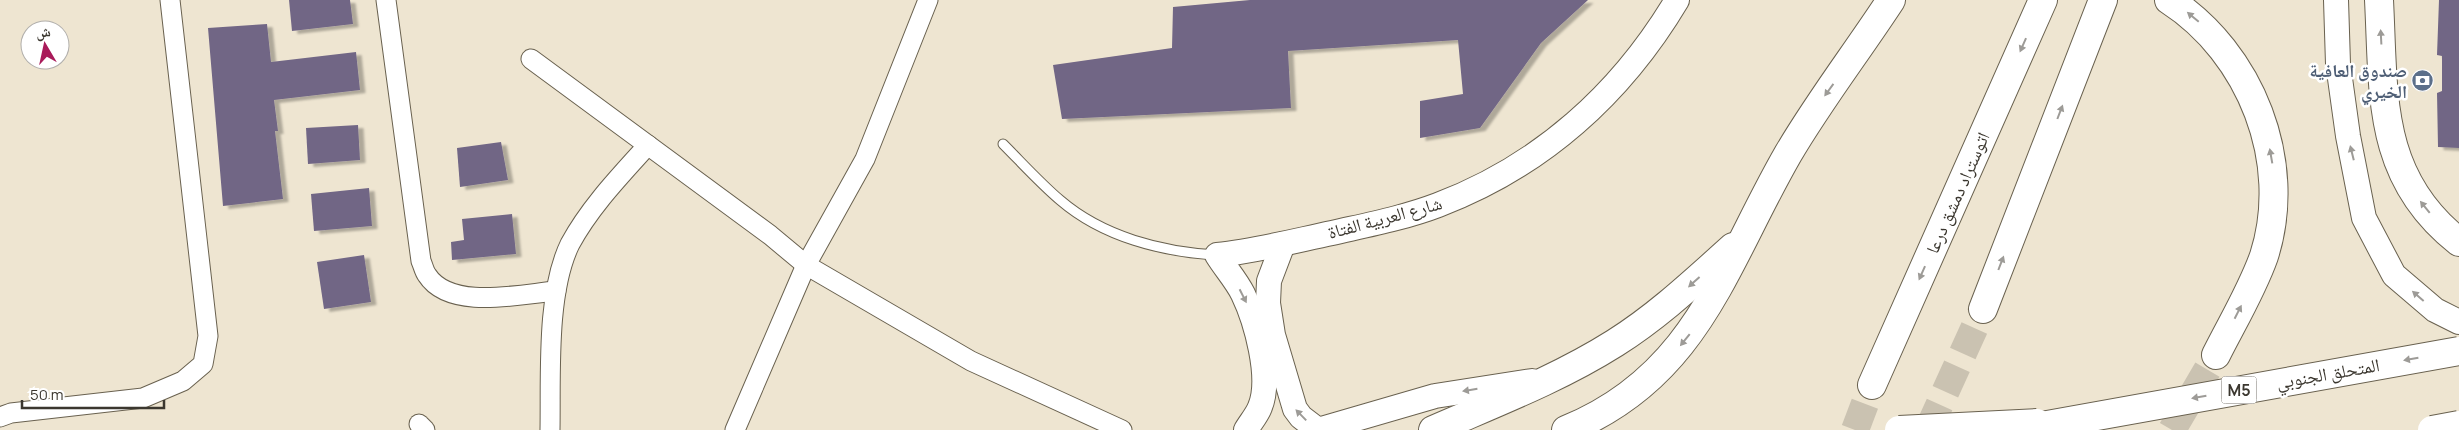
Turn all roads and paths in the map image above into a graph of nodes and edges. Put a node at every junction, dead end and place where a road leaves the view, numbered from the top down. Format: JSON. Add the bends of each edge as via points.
{"nodes":[{"id":1,"x":170,"y":0,"type":"edge"},
{"id":2,"x":386,"y":0,"type":"edge"},
{"id":3,"x":928,"y":0,"type":"edge"},
{"id":4,"x":1677,"y":0,"type":"edge"},
{"id":5,"x":1891,"y":0,"type":"edge"},
{"id":6,"x":1905,"y":0,"type":"edge"},
{"id":7,"x":2043,"y":0,"type":"edge"},
{"id":8,"x":2104,"y":0,"type":"edge"},
{"id":9,"x":2336,"y":0,"type":"edge"},
{"id":10,"x":2379,"y":0,"type":"edge"},
{"id":11,"x":2170,"y":1,"type":"edge"},
{"id":12,"x":1858,"y":50,"type":"junction"},
{"id":13,"x":531,"y":59,"type":"dead end"},
{"id":14,"x":1003,"y":144,"type":"dead end"},
{"id":15,"x":648,"y":145,"type":"junction"},
{"id":16,"x":1744,"y":238,"type":"junction"},
{"id":17,"x":2459,"y":242,"type":"edge"},
{"id":18,"x":1282,"y":244,"type":"junction"},
{"id":19,"x":1217,"y":255,"type":"junction"},
{"id":20,"x":806,"y":265,"type":"junction"},
{"id":21,"x":556,"y":291,"type":"junction"},
{"id":22,"x":1983,"y":309,"type":"tunnel mouth"},
{"id":23,"x":2459,"y":322,"type":"edge"},
{"id":24,"x":1266,"y":336,"type":"junction"},
{"id":25,"x":2459,"y":350,"type":"edge"},
{"id":26,"x":2216,"y":355,"type":"tunnel mouth"},
{"id":27,"x":1553,"y":378,"type":"junction"},
{"id":28,"x":1872,"y":385,"type":"tunnel mouth"},
{"id":29,"x":0,"y":417,"type":"edge"},
{"id":30,"x":2061,"y":422,"type":"junction"},
{"id":31,"x":2459,"y":424,"type":"edge"},
{"id":32,"x":550,"y":430,"type":"edge"},
{"id":33,"x":735,"y":430,"type":"edge"},
{"id":34,"x":1122,"y":430,"type":"edge"},
{"id":35,"x":1246,"y":430,"type":"edge"},
{"id":36,"x":1434,"y":430,"type":"edge"},
{"id":37,"x":1566,"y":430,"type":"edge"},
{"id":38,"x":1899,"y":430,"type":"edge"},
{"id":39,"x":2019,"y":430,"type":"edge"},
{"id":40,"x":2432,"y":430,"type":"edge"}],
"edges":[{"from":1,"to":29,"type":"street","via":[[208,336],[203,364],[183,381],[144,398],[11,413]]},
{"from":2,"to":21,"type":"street","via":[[421,261],[427,276],[446,291],[470,298]]},
{"from":3,"to":20,"type":"street","via":[[865,159]]},
{"from":4,"to":18,"type":"street","name":"شارع العربية الفتاة","via":[[1647,47],[1619,82],[1574,125],[1517,167],[1437,206],[1395,219]]},
{"from":5,"to":12,"type":"highway"},
{"from":6,"to":12,"type":"highway"},
{"from":7,"to":28,"type":"highway","name":"اتوستراد دمشق درعا","one_way":true},
{"from":22,"to":8,"type":"highway","one_way":true},
{"from":23,"to":9,"type":"street","one_way":true,"via":[[2435,310],[2394,275],[2364,218],[2338,64]]},
{"from":17,"to":10,"type":"highway","one_way":true,"via":[[2423,206],[2404,175],[2390,142],[2384,106]]},
{"from":26,"to":11,"type":"highway","one_way":true,"via":[[2264,256],[2272,218],[2274,174],[2263,124],[2234,64],[2193,16]]},
{"from":12,"to":16,"type":"highway","one_way":true,"via":[[1811,114]]},
{"from":13,"to":15,"type":"street"},
{"from":14,"to":19,"type":"lane","via":[[1061,201],[1107,230],[1159,247]]},
{"from":15,"to":20,"type":"street"},
{"from":15,"to":21,"type":"street","via":[[582,224],[570,245]]},
{"from":16,"to":27,"type":"highway","one_way":true,"via":[[1672,302],[1616,343]]},
{"from":16,"to":37,"type":"highway","one_way":true,"via":[[1717,293],[1675,353],[1630,394]]},
{"from":18,"to":19,"type":"street","name":"شارع العربية الفتاة"},
{"from":18,"to":24,"type":"street","via":[[1269,280]]},
{"from":19,"to":24,"type":"street","one_way":true},
{"from":20,"to":33,"type":"street"},
{"from":20,"to":34,"type":"street","via":[[972,361]]},
{"from":21,"to":32,"type":"street"},
{"from":27,"to":24,"type":"street","one_way":true,"via":[[1435,396],[1318,430],[1292,405]]},
{"from":24,"to":35,"type":"street","via":[[1265,385],[1260,407]]},
{"from":25,"to":30,"type":"highway","name":"المتحلق الجنوبي","number":"M5","one_way":true,"bridge":true},
{"from":27,"to":36,"type":"highway"},
{"from":30,"to":38,"type":"highway","bridge":true},
{"from":30,"to":39,"type":"highway","name":"المتحلق الجنوبي","number":"M5","bridge":true},
{"from":31,"to":40,"type":"highway","bridge":true}]}
